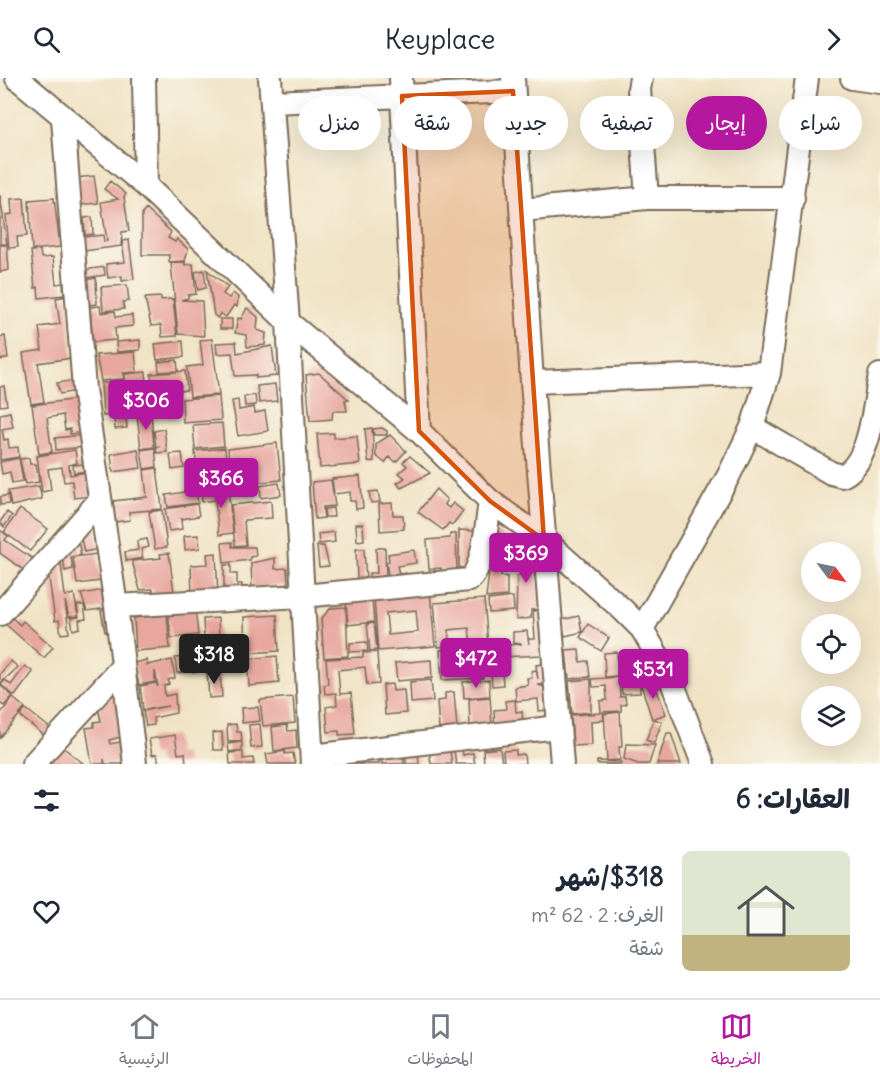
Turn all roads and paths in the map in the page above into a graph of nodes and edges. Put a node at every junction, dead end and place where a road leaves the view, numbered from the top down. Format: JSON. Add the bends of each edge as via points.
{"nodes":[{"id":1,"x":17,"y":78,"type":"edge"},
{"id":2,"x":144,"y":78,"type":"edge"},
{"id":3,"x":270,"y":78,"type":"edge"},
{"id":4,"x":640,"y":78,"type":"edge"},
{"id":5,"x":807,"y":78,"type":"edge"},
{"id":6,"x":852,"y":78,"type":"edge"},
{"id":7,"x":880,"y":82,"type":"edge"},
{"id":8,"x":513,"y":84,"type":"edge"},
{"id":9,"x":402,"y":87,"type":"edge"},
{"id":10,"x":273,"y":102,"type":"junction"},
{"id":11,"x":63,"y":119,"type":"junction"},
{"id":12,"x":146,"y":186,"type":"junction"},
{"id":13,"x":647,"y":198,"type":"junction"},
{"id":14,"x":793,"y":198,"type":"junction"},
{"id":15,"x":522,"y":210,"type":"junction"},
{"id":16,"x":288,"y":322,"type":"junction"},
{"id":17,"x":769,"y":373,"type":"junction"},
{"id":18,"x":880,"y":375,"type":"edge"},
{"id":19,"x":532,"y":382,"type":"junction"},
{"id":20,"x":752,"y":427,"type":"junction"},
{"id":21,"x":419,"y":431,"type":"junction"},
{"id":22,"x":99,"y":501,"type":"junction"},
{"id":23,"x":490,"y":501,"type":"junction"},
{"id":24,"x":544,"y":540,"type":"junction"},
{"id":25,"x":303,"y":596,"type":"junction"},
{"id":26,"x":116,"y":606,"type":"junction"},
{"id":27,"x":0,"y":614,"type":"edge"},
{"id":28,"x":642,"y":629,"type":"junction"},
{"id":29,"x":122,"y":667,"type":"junction"},
{"id":30,"x":558,"y":727,"type":"junction"},
{"id":31,"x":312,"y":760,"type":"edge"},
{"id":32,"x":33,"y":764,"type":"edge"},
{"id":33,"x":135,"y":764,"type":"edge"},
{"id":34,"x":561,"y":764,"type":"edge"},
{"id":35,"x":703,"y":764,"type":"edge"}],
"edges":[{"from":1,"to":11,"type":"street"},
{"from":2,"to":12,"type":"street"},
{"from":3,"to":10,"type":"street"},
{"from":4,"to":13,"type":"street"},
{"from":5,"to":14,"type":"street"},
{"from":6,"to":7,"type":"street"},
{"from":8,"to":9,"type":"street"},
{"from":8,"to":15,"type":"street"},
{"from":9,"to":10,"type":"street"},
{"from":9,"to":21,"type":"street"},
{"from":10,"to":16,"type":"street"},
{"from":11,"to":12,"type":"street"},
{"from":11,"to":22,"type":"street","via":[[84,389]]},
{"from":12,"to":16,"type":"street"},
{"from":13,"to":14,"type":"street"},
{"from":13,"to":15,"type":"street"},
{"from":14,"to":17,"type":"street"},
{"from":15,"to":19,"type":"street"},
{"from":16,"to":21,"type":"street"},
{"from":16,"to":25,"type":"street"},
{"from":17,"to":19,"type":"street"},
{"from":17,"to":20,"type":"street"},
{"from":18,"to":20,"type":"street","via":[[864,454],[852,472],[842,476],[831,472]]},
{"from":19,"to":24,"type":"street"},
{"from":20,"to":28,"type":"street","via":[[688,551]]},
{"from":21,"to":23,"type":"street"},
{"from":22,"to":26,"type":"street"},
{"from":22,"to":27,"type":"street"},
{"from":23,"to":24,"type":"street"},
{"from":23,"to":25,"type":"street","via":[[479,563],[469,580]]},
{"from":24,"to":28,"type":"street"},
{"from":24,"to":30,"type":"street"},
{"from":25,"to":26,"type":"street"},
{"from":25,"to":31,"type":"street"},
{"from":26,"to":29,"type":"street"},
{"from":28,"to":35,"type":"street","via":[[670,679]]},
{"from":29,"to":32,"type":"street"},
{"from":29,"to":33,"type":"street"},
{"from":30,"to":31,"type":"street"},
{"from":30,"to":34,"type":"street"}]}
